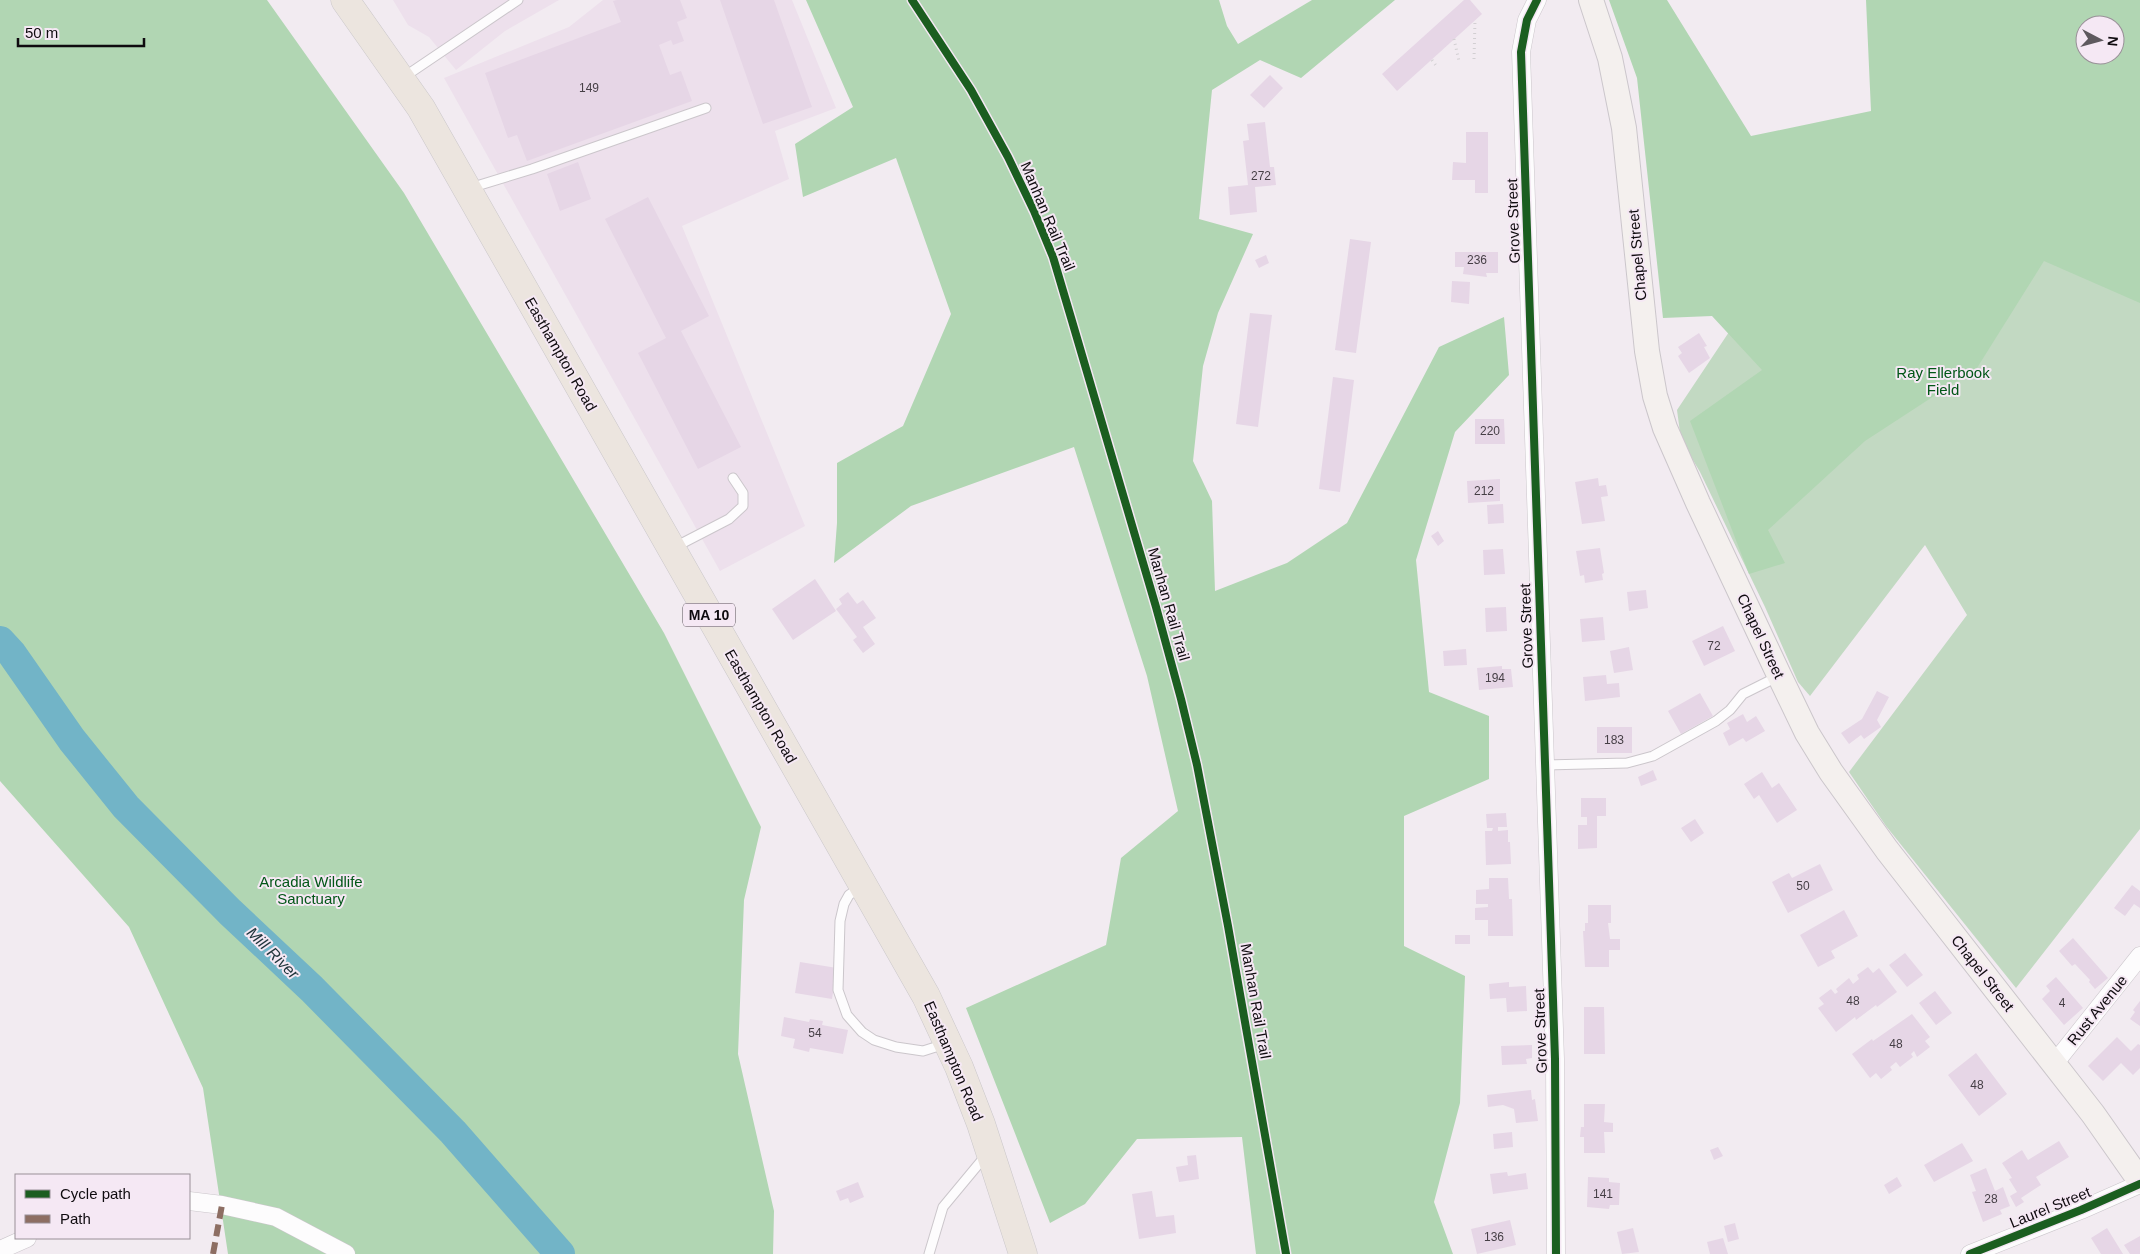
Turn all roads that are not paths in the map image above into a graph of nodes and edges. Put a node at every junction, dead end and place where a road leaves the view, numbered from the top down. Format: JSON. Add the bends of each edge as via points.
{"nodes":[{"id":1,"x":345,"y":0,"type":"edge"},
{"id":2,"x":518,"y":0,"type":"edge"},
{"id":3,"x":1538,"y":0,"type":"edge"},
{"id":4,"x":1591,"y":0,"type":"edge"},
{"id":5,"x":402,"y":79,"type":"junction"},
{"id":6,"x":706,"y":108,"type":"dead end"},
{"id":7,"x":467,"y":189,"type":"junction"},
{"id":8,"x":733,"y":478,"type":"dead end"},
{"id":9,"x":671,"y":548,"type":"junction"},
{"id":10,"x":1779,"y":676,"type":"junction"},
{"id":11,"x":1545,"y":765,"type":"junction"},
{"id":12,"x":863,"y":885,"type":"junction"},
{"id":13,"x":2140,"y":956,"type":"edge"},
{"id":14,"x":948,"y":1043,"type":"junction"},
{"id":15,"x":2054,"y":1064,"type":"junction"},
{"id":16,"x":990,"y":1150,"type":"junction"},
{"id":17,"x":2140,"y":1182,"type":"edge"},
{"id":18,"x":190,"y":1201,"type":"edge"},
{"id":19,"x":25,"y":1239,"type":"edge"},
{"id":20,"x":0,"y":1250,"type":"edge"},
{"id":21,"x":346,"y":1254,"type":"edge"},
{"id":22,"x":929,"y":1254,"type":"edge"},
{"id":23,"x":1023,"y":1254,"type":"edge"},
{"id":24,"x":1556,"y":1254,"type":"edge"},
{"id":25,"x":1970,"y":1254,"type":"edge"}],
"edges":[{"from":1,"to":5,"type":"main road","name":"Easthampton Road","number":"MA 10"},
{"from":2,"to":5,"type":"lane"},
{"from":3,"to":11,"type":"street","name":"Grove Street","via":[[1527,20],[1521,52]]},
{"from":4,"to":10,"type":"main road","name":"Chapel Street","via":[[1610,58],[1624,128],[1647,351],[1656,396],[1676,454]]},
{"from":5,"to":7,"type":"main road","name":"Easthampton Road","number":"MA 10"},
{"from":6,"to":7,"type":"lane"},
{"from":7,"to":9,"type":"main road","name":"Easthampton Road","number":"MA 10"},
{"from":8,"to":9,"type":"lane","via":[[743,493],[743,506],[729,519]]},
{"from":9,"to":12,"type":"main road","name":"Easthampton Road","number":"MA 10"},
{"from":10,"to":11,"type":"lane","via":[[1743,694],[1716,721],[1653,756],[1627,763]]},
{"from":10,"to":15,"type":"main road","name":"Chapel Street","via":[[1807,733],[1856,808]]},
{"from":11,"to":24,"type":"street","name":"Grove Street","via":[[1555,1058]]},
{"from":12,"to":14,"type":"main road","name":"Easthampton Road","number":"MA 10","via":[[926,996]]},
{"from":12,"to":14,"type":"lane","via":[[849,895],[840,921],[838,990],[847,1016],[874,1040],[896,1047],[923,1051]]},
{"from":13,"to":15,"type":"street","name":"Rust Avenue"},
{"from":14,"to":16,"type":"main road","name":"Easthampton Road","number":"MA 10"},
{"from":15,"to":17,"type":"main road","name":"Chapel Street"},
{"from":16,"to":22,"type":"lane","via":[[943,1207]]},
{"from":16,"to":23,"type":"main road","name":"Easthampton Road","number":"MA 10"},
{"from":17,"to":25,"type":"street","name":"Laurel Street","via":[[2081,1210]]},
{"from":18,"to":21,"type":"street","via":[[276,1217]]},
{"from":19,"to":20,"type":"street"}]}
